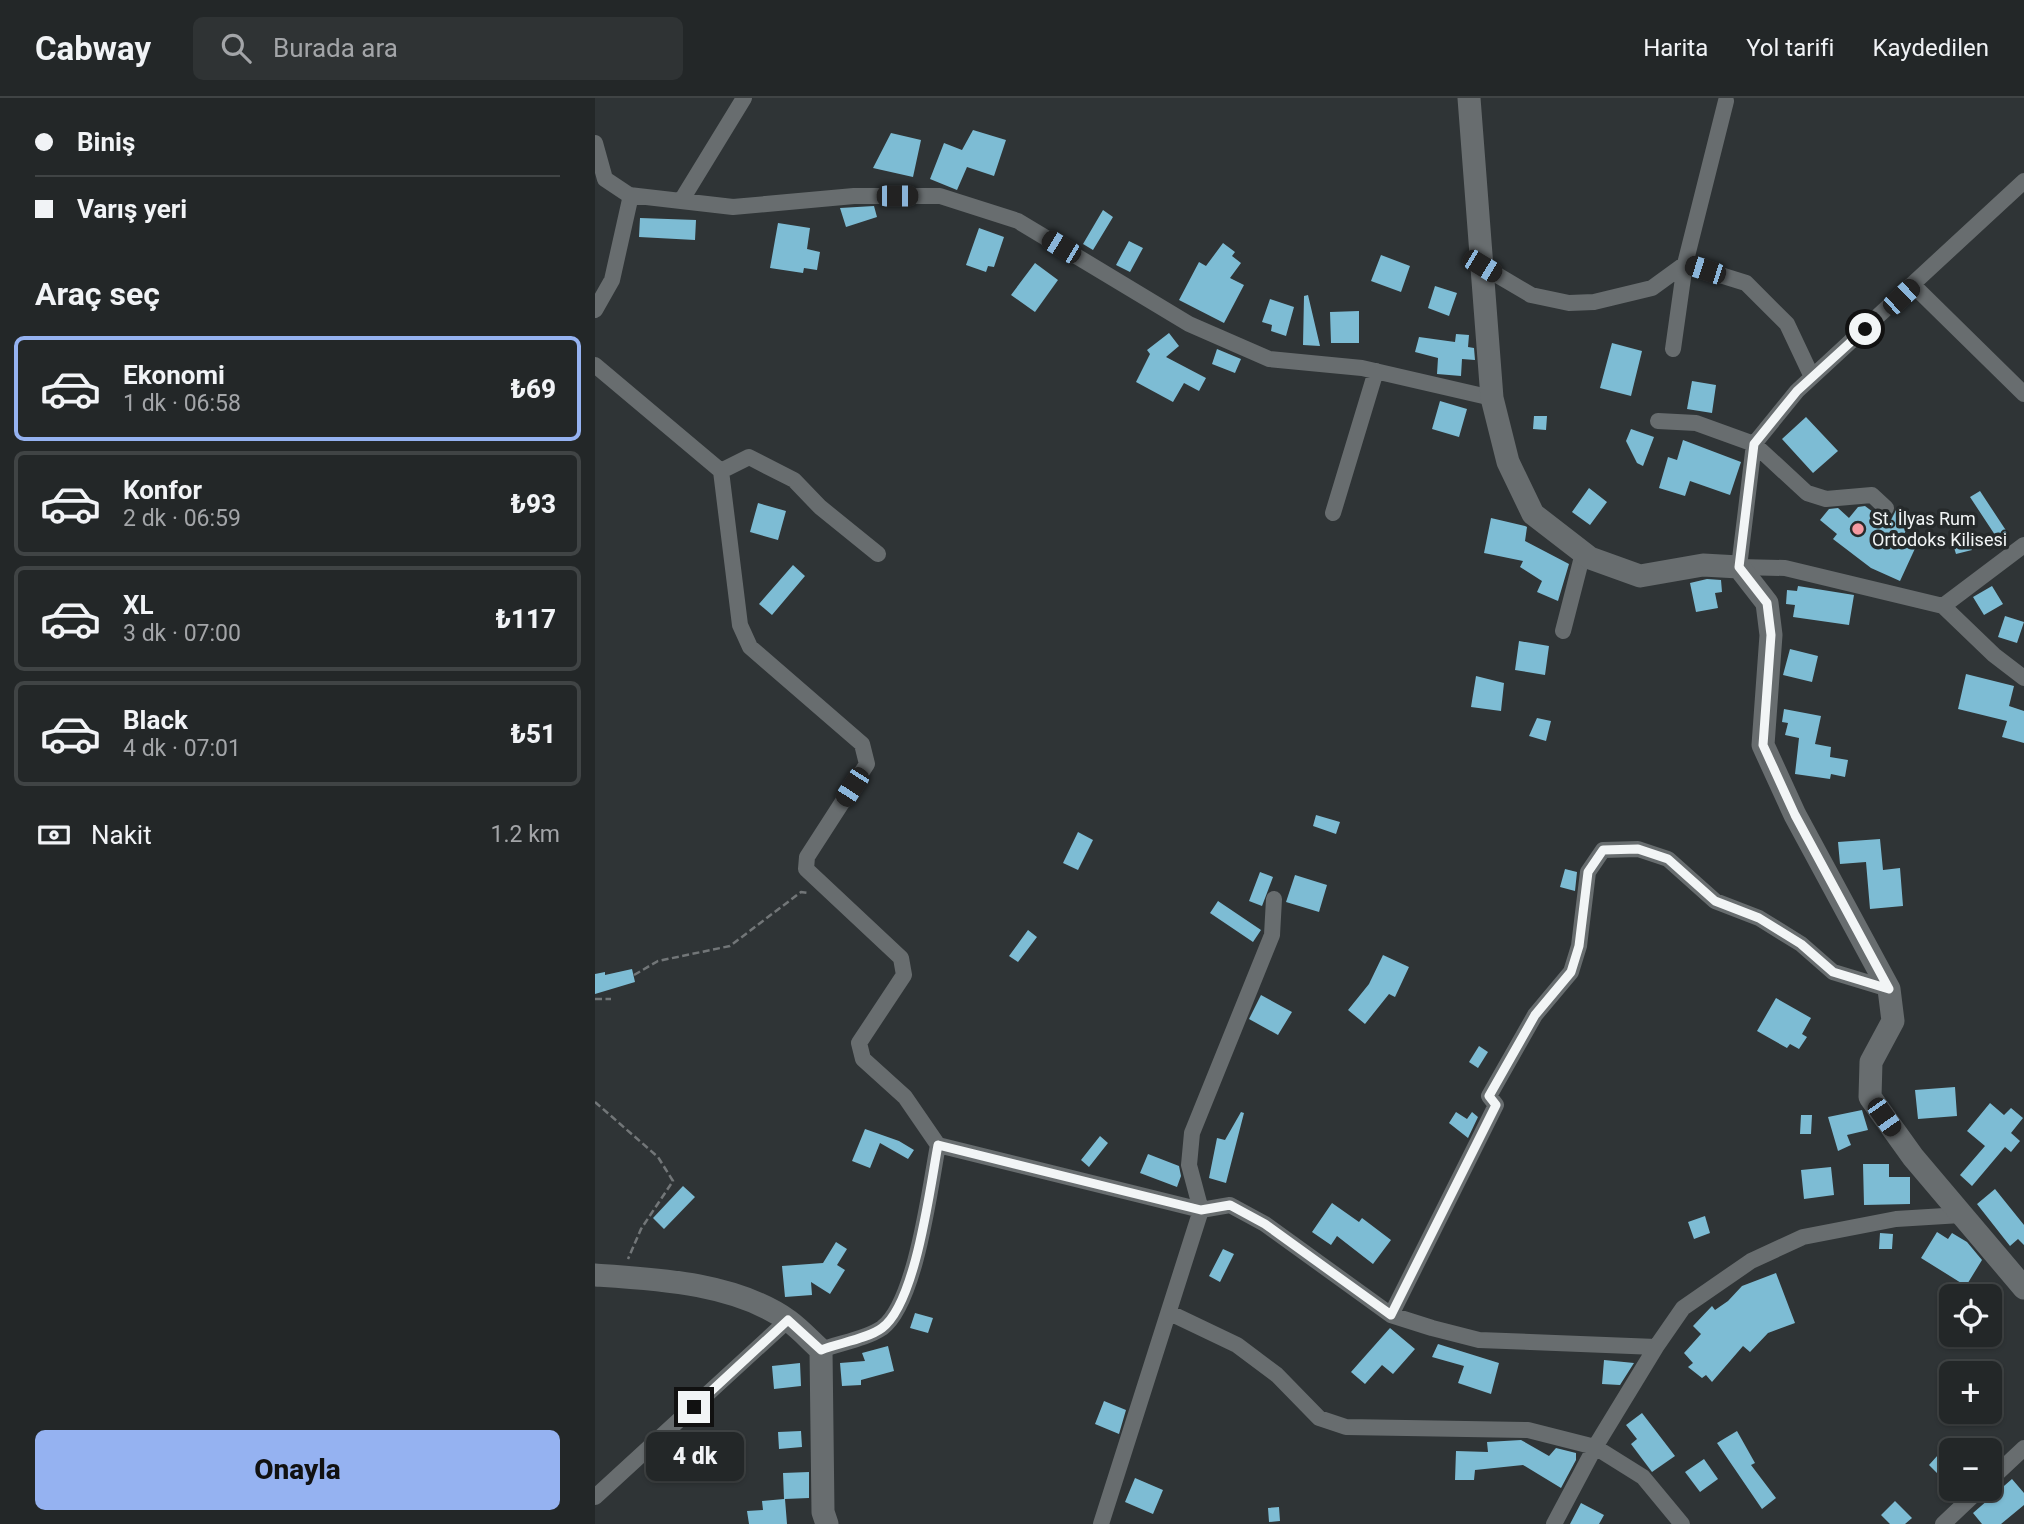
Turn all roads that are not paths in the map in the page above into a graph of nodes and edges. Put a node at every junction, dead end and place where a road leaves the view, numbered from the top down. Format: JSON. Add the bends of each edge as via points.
{"nodes":[{"id":1,"x":744,"y":98,"type":"edge"},
{"id":2,"x":1469,"y":98,"type":"edge"},
{"id":3,"x":1726,"y":101,"type":"dead end"},
{"id":4,"x":595,"y":143,"type":"edge"},
{"id":5,"x":2024,"y":181,"type":"edge"},
{"id":6,"x":631,"y":195,"type":"junction"},
{"id":7,"x":681,"y":201,"type":"junction"},
{"id":8,"x":1685,"y":264,"type":"junction"},
{"id":9,"x":1482,"y":266,"type":"junction"},
{"id":10,"x":1913,"y":285,"type":"junction"},
{"id":11,"x":595,"y":310,"type":"edge"},
{"id":12,"x":1674,"y":349,"type":"dead end"},
{"id":13,"x":595,"y":365,"type":"edge"},
{"id":14,"x":1375,"y":371,"type":"junction"},
{"id":15,"x":1812,"y":377,"type":"junction"},
{"id":16,"x":2024,"y":394,"type":"edge"},
{"id":17,"x":1492,"y":398,"type":"junction"},
{"id":18,"x":1658,"y":421,"type":"dead end"},
{"id":19,"x":1754,"y":444,"type":"junction"},
{"id":20,"x":721,"y":471,"type":"junction"},
{"id":21,"x":1886,"y":508,"type":"dead end"},
{"id":22,"x":1333,"y":513,"type":"dead end"},
{"id":23,"x":2024,"y":545,"type":"edge"},
{"id":24,"x":1583,"y":553,"type":"junction"},
{"id":25,"x":878,"y":554,"type":"dead end"},
{"id":26,"x":1739,"y":567,"type":"junction"},
{"id":27,"x":1943,"y":606,"type":"junction"},
{"id":28,"x":1563,"y":631,"type":"dead end"},
{"id":29,"x":2024,"y":678,"type":"edge"},
{"id":30,"x":1274,"y":900,"type":"dead end"},
{"id":31,"x":1889,"y":989,"type":"junction"},
{"id":32,"x":938,"y":1145,"type":"junction"},
{"id":33,"x":1201,"y":1210,"type":"junction"},
{"id":34,"x":1961,"y":1215,"type":"junction"},
{"id":35,"x":595,"y":1275,"type":"edge"},
{"id":36,"x":2024,"y":1288,"type":"edge"},
{"id":37,"x":1170,"y":1313,"type":"junction"},
{"id":38,"x":1391,"y":1315,"type":"junction"},
{"id":39,"x":788,"y":1320,"type":"junction"},
{"id":40,"x":1655,"y":1347,"type":"junction"},
{"id":41,"x":821,"y":1350,"type":"junction"},
{"id":42,"x":1595,"y":1447,"type":"junction"},
{"id":43,"x":2024,"y":1448,"type":"edge"},
{"id":44,"x":2002,"y":1469,"type":"edge"},
{"id":45,"x":595,"y":1497,"type":"edge"},
{"id":46,"x":1967,"y":1501,"type":"edge"},
{"id":47,"x":827,"y":1524,"type":"edge"},
{"id":48,"x":1101,"y":1524,"type":"edge"},
{"id":49,"x":1554,"y":1524,"type":"edge"},
{"id":50,"x":1682,"y":1524,"type":"edge"},
{"id":51,"x":1943,"y":1524,"type":"edge"}],
"edges":[{"from":1,"to":7,"type":"street"},
{"from":2,"to":9,"type":"street"},
{"from":3,"to":8,"type":"street"},
{"from":4,"to":6,"type":"street","via":[[605,179]]},
{"from":5,"to":10,"type":"street"},
{"from":6,"to":7,"type":"street"},
{"from":6,"to":11,"type":"street","via":[[612,280]]},
{"from":7,"to":14,"type":"street","via":[[733,207],[854,196],[940,196],[1018,221],[1189,324],[1269,359]]},
{"from":8,"to":9,"type":"street","via":[[1652,288],[1569,303],[1531,295]]},
{"from":8,"to":12,"type":"street"},
{"from":8,"to":15,"type":"street","via":[[1745,283],[1787,324]]},
{"from":9,"to":17,"type":"street"},
{"from":10,"to":15,"type":"street"},
{"from":10,"to":16,"type":"street"},
{"from":13,"to":20,"type":"street"},
{"from":14,"to":17,"type":"street"},
{"from":14,"to":22,"type":"street"},
{"from":15,"to":19,"type":"street"},
{"from":17,"to":24,"type":"street","via":[[1508,462],[1533,514]]},
{"from":18,"to":19,"type":"street","via":[[1696,423]]},
{"from":19,"to":21,"type":"street","via":[[1807,493],[1826,499],[1872,495]]},
{"from":19,"to":26,"type":"street"},
{"from":20,"to":25,"type":"street","via":[[749,457],[794,480],[820,508]]},
{"from":20,"to":32,"type":"street","via":[[740,625],[750,647],[862,744],[867,764],[807,857],[806,869],[901,958],[904,975],[859,1043],[863,1059],[905,1097]]},
{"from":23,"to":27,"type":"street"},
{"from":24,"to":26,"type":"street","via":[[1640,576],[1703,565]]},
{"from":24,"to":28,"type":"street"},
{"from":26,"to":27,"type":"street","via":[[1786,568]]},
{"from":26,"to":31,"type":"street","via":[[1767,603],[1771,635],[1763,745],[1795,815]]},
{"from":27,"to":29,"type":"street"},
{"from":30,"to":33,"type":"street","via":[[1272,935],[1192,1133],[1189,1165]]},
{"from":31,"to":34,"type":"street","via":[[1893,1021],[1871,1062],[1870,1097]]},
{"from":31,"to":38,"type":"street","via":[[1833,972],[1801,944],[1759,918],[1715,901],[1668,859],[1638,849],[1603,850],[1588,872],[1579,946],[1571,972],[1535,1015],[1489,1096],[1496,1105]]},
{"from":32,"to":33,"type":"street"},
{"from":32,"to":41,"type":"street","via":[[915,1265],[897,1309],[882,1328]]},
{"from":33,"to":37,"type":"street"},
{"from":33,"to":38,"type":"street","via":[[1230,1205],[1265,1224]]},
{"from":34,"to":36,"type":"street"},
{"from":34,"to":40,"type":"street","via":[[1896,1219],[1803,1237],[1751,1261],[1683,1308]]},
{"from":35,"to":39,"type":"street","via":[[708,1289]]},
{"from":37,"to":42,"type":"street","via":[[1237,1345],[1331,1424],[1528,1430]]},
{"from":37,"to":48,"type":"street"},
{"from":38,"to":40,"type":"street","via":[[1479,1340]]},
{"from":39,"to":41,"type":"street"},
{"from":39,"to":45,"type":"street"},
{"from":40,"to":42,"type":"street"},
{"from":41,"to":47,"type":"street","via":[[823,1512]]},
{"from":42,"to":49,"type":"street"},
{"from":42,"to":50,"type":"street","via":[[1643,1477]]},
{"from":43,"to":44,"type":"street"},
{"from":46,"to":51,"type":"street"}]}
